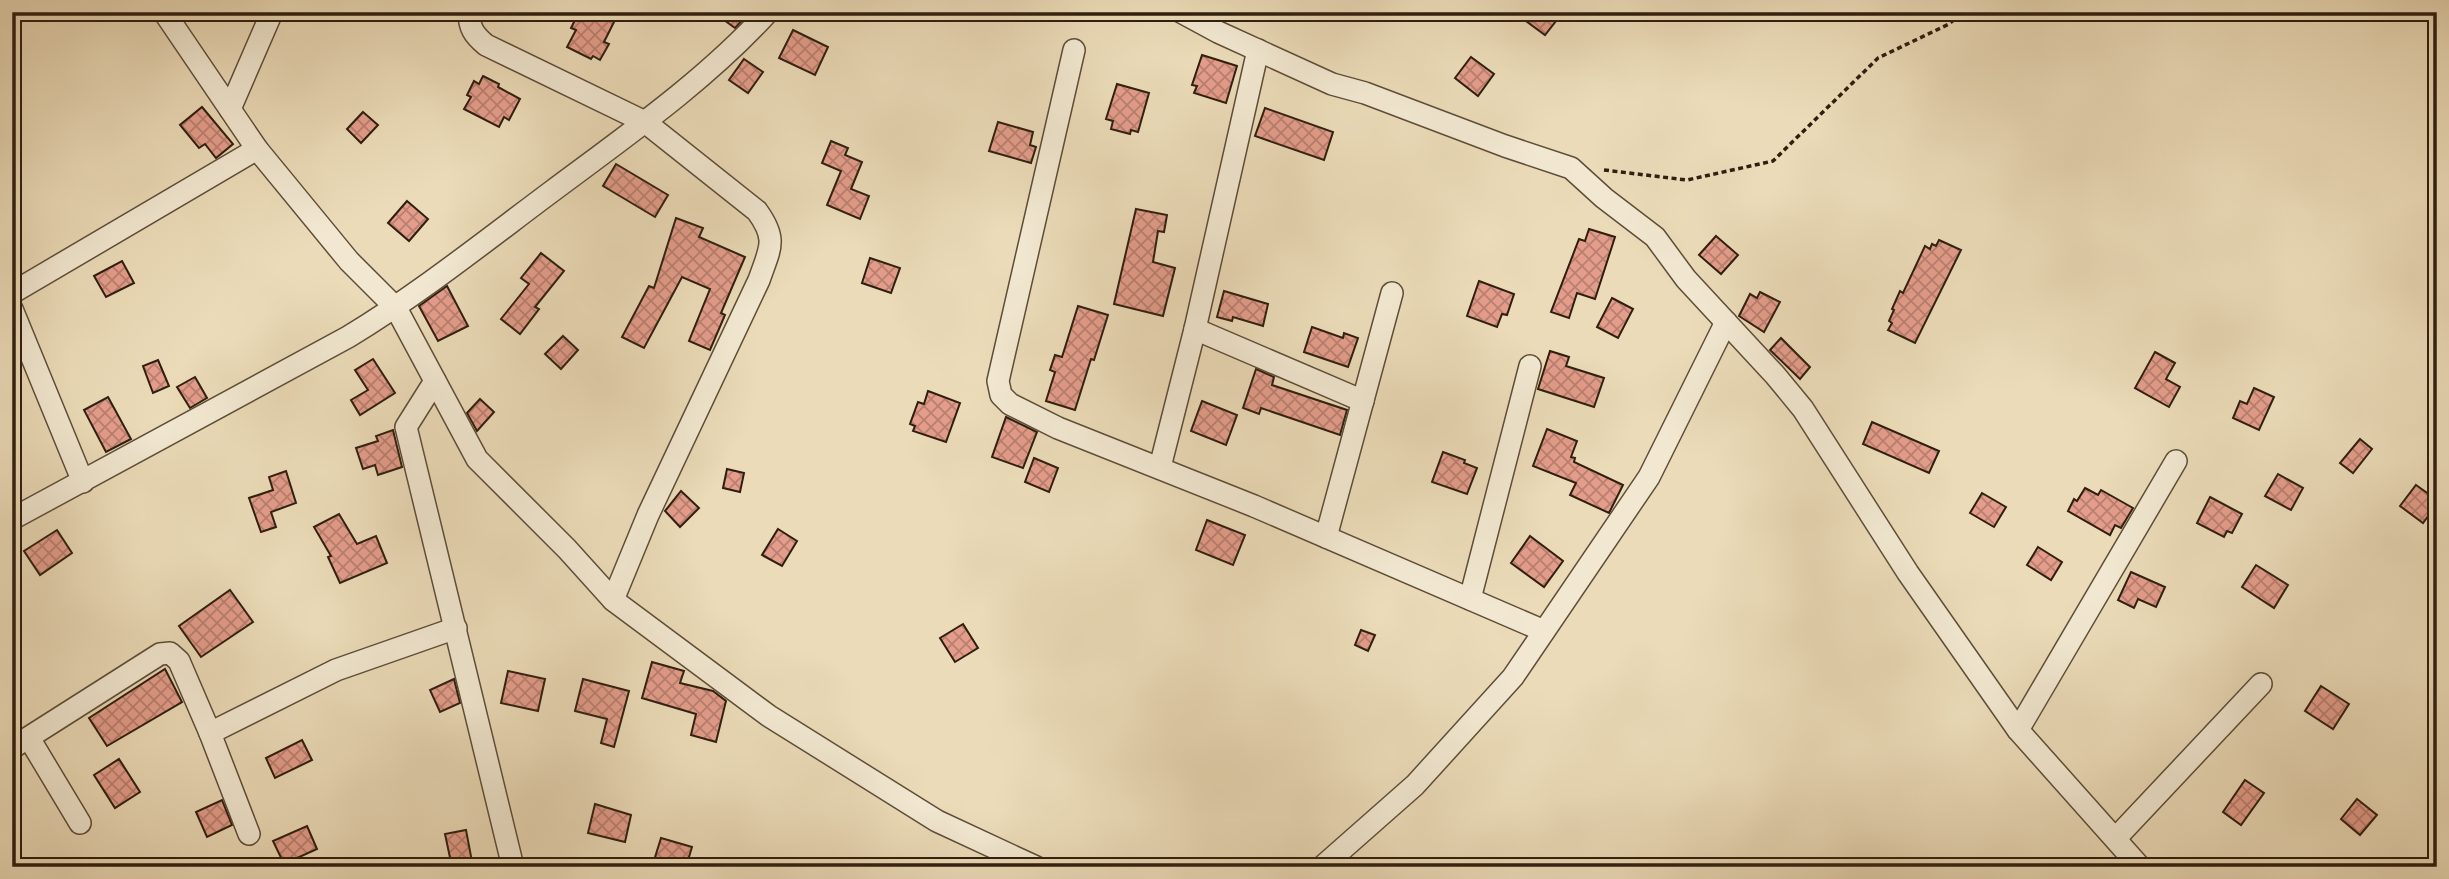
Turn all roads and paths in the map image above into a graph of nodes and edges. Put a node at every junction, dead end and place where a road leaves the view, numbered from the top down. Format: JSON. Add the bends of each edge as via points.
{"nodes":[{"id":1,"x":164,"y":12,"type":"edge"},
{"id":2,"x":272,"y":12,"type":"edge"},
{"id":3,"x":469,"y":12,"type":"edge"},
{"id":4,"x":768,"y":12,"type":"edge"},
{"id":5,"x":1181,"y":12,"type":"edge"},
{"id":6,"x":1963,"y":12,"type":"edge"},
{"id":7,"x":1074,"y":50,"type":"dead end"},
{"id":8,"x":1258,"y":50,"type":"junction"},
{"id":9,"x":230,"y":109,"type":"junction"},
{"id":10,"x":645,"y":122,"type":"junction"},
{"id":11,"x":257,"y":149,"type":"junction"},
{"id":12,"x":1571,"y":168,"type":"junction"},
{"id":13,"x":12,"y":293,"type":"edge"},
{"id":14,"x":1392,"y":293,"type":"dead end"},
{"id":15,"x":396,"y":308,"type":"junction"},
{"id":16,"x":12,"y":309,"type":"edge"},
{"id":17,"x":1726,"y":322,"type":"junction"},
{"id":18,"x":1195,"y":329,"type":"junction"},
{"id":19,"x":1530,"y":366,"type":"dead end"},
{"id":20,"x":435,"y":381,"type":"junction"},
{"id":21,"x":1363,"y":401,"type":"junction"},
{"id":22,"x":2176,"y":461,"type":"dead end"},
{"id":23,"x":1160,"y":467,"type":"junction"},
{"id":24,"x":83,"y":482,"type":"junction"},
{"id":25,"x":12,"y":519,"type":"edge"},
{"id":26,"x":1326,"y":537,"type":"junction"},
{"id":27,"x":1470,"y":599,"type":"junction"},
{"id":28,"x":614,"y":600,"type":"junction"},
{"id":29,"x":456,"y":628,"type":"junction"},
{"id":30,"x":1544,"y":631,"type":"junction"},
{"id":31,"x":2261,"y":684,"type":"dead end"},
{"id":32,"x":2018,"y":730,"type":"junction"},
{"id":33,"x":210,"y":733,"type":"junction"},
{"id":34,"x":21,"y":743,"type":"edge"},
{"id":35,"x":80,"y":823,"type":"dead end"},
{"id":36,"x":249,"y":834,"type":"dead end"},
{"id":37,"x":2116,"y":838,"type":"junction"},
{"id":38,"x":513,"y":867,"type":"edge"},
{"id":39,"x":1036,"y":867,"type":"edge"},
{"id":40,"x":1322,"y":867,"type":"edge"},
{"id":41,"x":2140,"y":867,"type":"edge"}],
"edges":[{"from":1,"to":9,"type":"street"},
{"from":2,"to":9,"type":"street"},
{"from":3,"to":10,"type":"street","via":[[474,36],[486,45]]},
{"from":4,"to":10,"type":"street","via":[[736,47]]},
{"from":5,"to":8,"type":"street"},
{"from":6,"to":12,"type":"path","via":[[1949,24],[1878,58],[1773,162],[1687,180]]},
{"from":7,"to":23,"type":"street","via":[[998,381],[1001,395],[1010,404],[1058,428]]},
{"from":8,"to":12,"type":"street","via":[[1332,84]]},
{"from":8,"to":18,"type":"street"},
{"from":9,"to":11,"type":"street"},
{"from":10,"to":15,"type":"street"},
{"from":10,"to":28,"type":"street","via":[[757,211],[771,236],[759,280],[648,515]]},
{"from":11,"to":13,"type":"street"},
{"from":11,"to":15,"type":"street","via":[[349,261]]},
{"from":12,"to":17,"type":"street","via":[[1655,237]]},
{"from":14,"to":21,"type":"street"},
{"from":15,"to":20,"type":"street"},
{"from":15,"to":24,"type":"street"},
{"from":16,"to":24,"type":"street"},
{"from":17,"to":30,"type":"street","via":[[1649,477]]},
{"from":17,"to":32,"type":"street","via":[[1802,409],[1908,573]]},
{"from":18,"to":21,"type":"street"},
{"from":18,"to":23,"type":"street"},
{"from":19,"to":27,"type":"street"},
{"from":20,"to":28,"type":"street","via":[[477,459]]},
{"from":20,"to":29,"type":"street","via":[[406,427]]},
{"from":21,"to":26,"type":"street"},
{"from":22,"to":32,"type":"street"},
{"from":23,"to":26,"type":"street"},
{"from":24,"to":25,"type":"street"},
{"from":26,"to":27,"type":"street"},
{"from":27,"to":30,"type":"street"},
{"from":28,"to":39,"type":"street","via":[[769,716],[937,821]]},
{"from":29,"to":33,"type":"street","via":[[336,670]]},
{"from":29,"to":38,"type":"street"},
{"from":30,"to":40,"type":"street","via":[[1513,677],[1415,785]]},
{"from":31,"to":37,"type":"street"},
{"from":32,"to":37,"type":"street"},
{"from":33,"to":34,"type":"street","via":[[179,661],[170,653],[160,654]]},
{"from":33,"to":36,"type":"street"},
{"from":34,"to":35,"type":"street"},
{"from":37,"to":41,"type":"street"}]}
